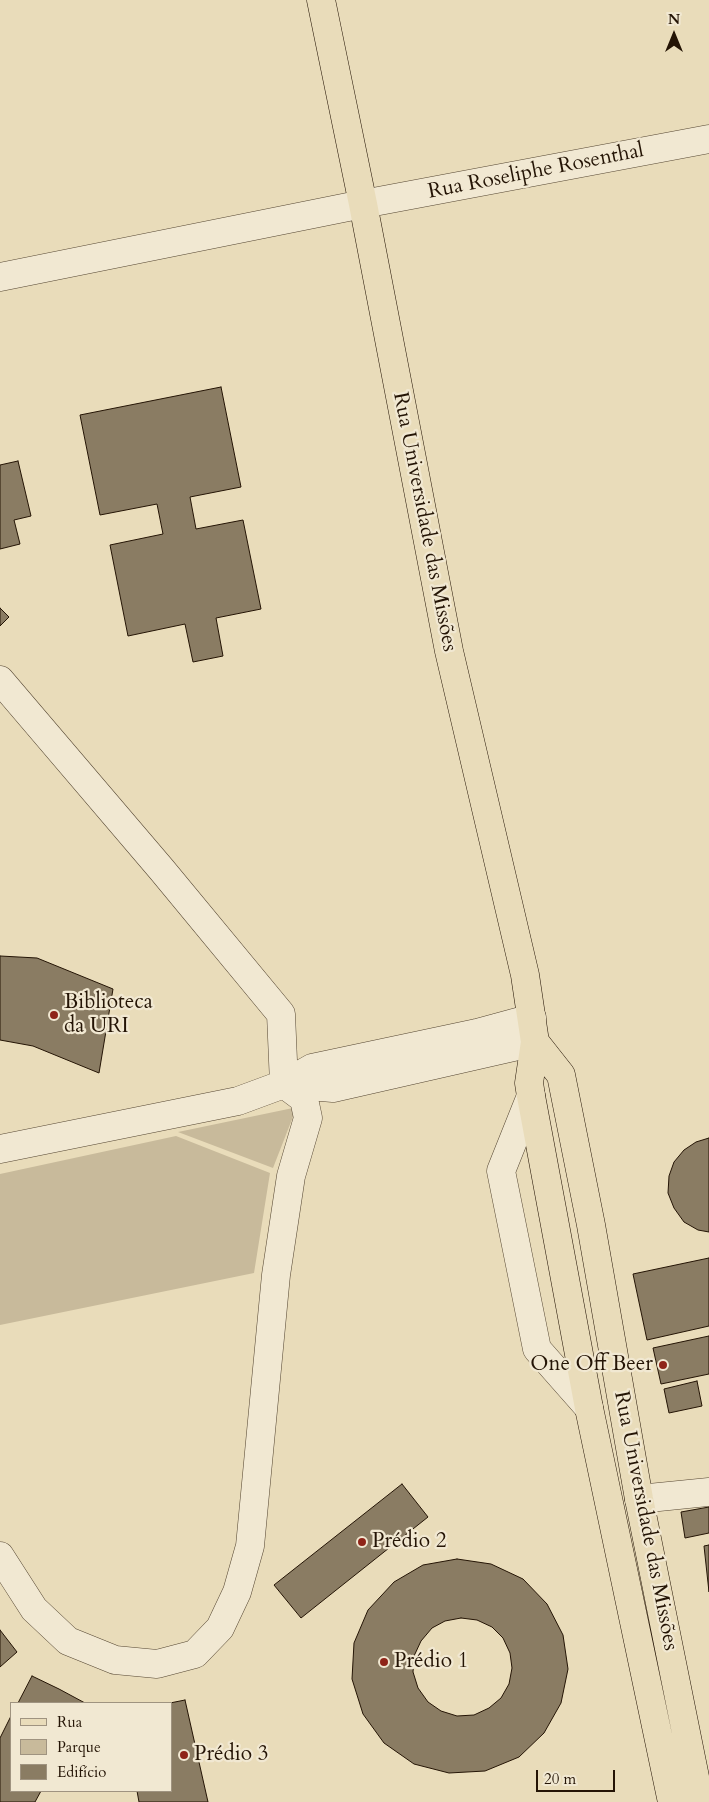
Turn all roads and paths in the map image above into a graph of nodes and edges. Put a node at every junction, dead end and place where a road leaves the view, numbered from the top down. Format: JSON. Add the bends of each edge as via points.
{"nodes":[{"id":1,"x":321,"y":0,"type":"edge"},
{"id":2,"x":709,"y":139,"type":"edge"},
{"id":3,"x":363,"y":204,"type":"junction"},
{"id":4,"x":0,"y":277,"type":"edge"},
{"id":5,"x":0,"y":680,"type":"edge"},
{"id":6,"x":533,"y":1030,"type":"junction"},
{"id":7,"x":284,"y":1084,"type":"junction"},
{"id":8,"x":531,"y":1096,"type":"junction"},
{"id":9,"x":0,"y":1149,"type":"edge"},
{"id":10,"x":589,"y":1408,"type":"junction"},
{"id":11,"x":709,"y":1492,"type":"edge"},
{"id":12,"x":638,"y":1499,"type":"junction"},
{"id":13,"x":0,"y":1556,"type":"edge"},
{"id":14,"x":672,"y":1802,"type":"edge"},
{"id":15,"x":700,"y":1802,"type":"edge"}],
"edges":[{"from":1,"to":3,"type":"main road","name":"Rua Universidade das Missões"},
{"from":2,"to":3,"type":"street","name":"Rua Roseliphe Rosenthal"},
{"from":3,"to":4,"type":"street","name":"Rua Roseliphe Rosenthal"},
{"from":3,"to":6,"type":"main road","name":"Rua Universidade das Missões","via":[[449,651],[525,976]]},
{"from":5,"to":7,"type":"street","via":[[281,1014]]},
{"from":6,"to":7,"type":"street","via":[[333,1088]]},
{"from":6,"to":8,"type":"main road","name":"Rua Universidade das Missões"},
{"from":6,"to":12,"type":"main road","name":"Rua Universidade das Missões","via":[[561,1075],[591,1225]]},
{"from":7,"to":9,"type":"street","via":[[238,1101]]},
{"from":7,"to":13,"type":"street","via":[[304,1099],[308,1118],[291,1176],[276,1275],[250,1546],[237,1592],[220,1628],[195,1654],[157,1664],[115,1660],[68,1641],[34,1609]]},
{"from":8,"to":10,"type":"main road","name":"Rua Universidade das Missões"},
{"from":8,"to":10,"type":"street","via":[[501,1171],[537,1349]]},
{"from":10,"to":14,"type":"main road","name":"Rua Universidade das Missões"},
{"from":11,"to":12,"type":"street"},
{"from":12,"to":15,"type":"main road","name":"Rua Universidade das Missões"}]}
